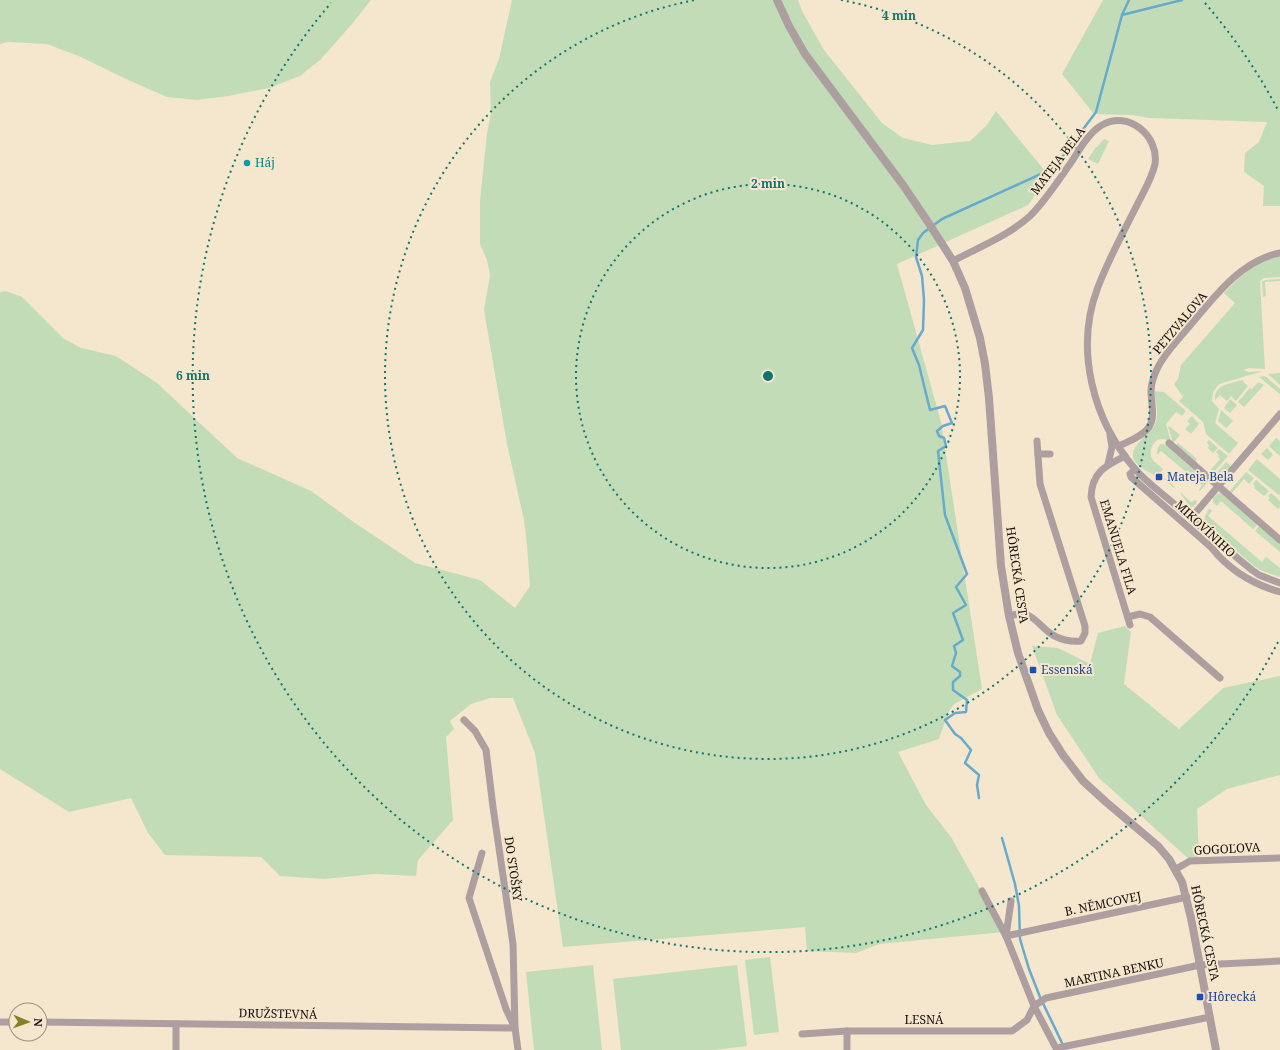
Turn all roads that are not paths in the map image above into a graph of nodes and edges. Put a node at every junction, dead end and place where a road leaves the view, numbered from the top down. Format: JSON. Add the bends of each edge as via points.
{"nodes":[{"id":1,"x":777,"y":0,"type":"edge"},
{"id":2,"x":1280,"y":253,"type":"edge"},
{"id":3,"x":953,"y":261,"type":"junction"},
{"id":4,"x":1280,"y":414,"type":"edge"},
{"id":5,"x":1110,"y":431,"type":"junction"},
{"id":6,"x":1038,"y":442,"type":"dead end"},
{"id":7,"x":1169,"y":443,"type":"dead end"},
{"id":8,"x":1119,"y":446,"type":"junction"},
{"id":9,"x":1038,"y":454,"type":"junction"},
{"id":10,"x":1050,"y":454,"type":"dead end"},
{"id":11,"x":1125,"y":456,"type":"junction"},
{"id":12,"x":1108,"y":464,"type":"junction"},
{"id":13,"x":1135,"y":469,"type":"junction"},
{"id":14,"x":1218,"y":487,"type":"junction"},
{"id":15,"x":1191,"y":518,"type":"junction"},
{"id":16,"x":1208,"y":533,"type":"junction"},
{"id":17,"x":1202,"y":539,"type":"junction"},
{"id":18,"x":1280,"y":540,"type":"edge"},
{"id":19,"x":1280,"y":583,"type":"edge"},
{"id":20,"x":1280,"y":592,"type":"edge"},
{"id":21,"x":1009,"y":616,"type":"junction"},
{"id":22,"x":1128,"y":617,"type":"junction"},
{"id":23,"x":1130,"y":625,"type":"dead end"},
{"id":24,"x":1220,"y":678,"type":"dead end"},
{"id":25,"x":464,"y":720,"type":"dead end"},
{"id":26,"x":482,"y":854,"type":"dead end"},
{"id":27,"x":1280,"y":858,"type":"edge"},
{"id":28,"x":1176,"y":869,"type":"junction"},
{"id":29,"x":982,"y":891,"type":"dead end"},
{"id":30,"x":1187,"y":896,"type":"junction"},
{"id":31,"x":1011,"y":901,"type":"dead end"},
{"id":32,"x":1006,"y":936,"type":"junction"},
{"id":33,"x":1280,"y":961,"type":"edge"},
{"id":34,"x":1200,"y":965,"type":"junction"},
{"id":35,"x":1040,"y":1002,"type":"junction"},
{"id":36,"x":1210,"y":1017,"type":"junction"},
{"id":37,"x":48,"y":1022,"type":"edge"},
{"id":38,"x":176,"y":1024,"type":"junction"},
{"id":39,"x":515,"y":1028,"type":"junction"},
{"id":40,"x":847,"y":1031,"type":"junction"},
{"id":41,"x":802,"y":1034,"type":"dead end"},
{"id":42,"x":1060,"y":1048,"type":"edge"},
{"id":43,"x":176,"y":1050,"type":"edge"},
{"id":44,"x":518,"y":1050,"type":"edge"},
{"id":45,"x":847,"y":1050,"type":"edge"},
{"id":46,"x":1216,"y":1050,"type":"edge"}],
"edges":[{"from":1,"to":3,"type":"street","name":"HÔRECKÁ CESTA","via":[[805,54],[903,185]]},
{"from":2,"to":8,"type":"street","name":"PETZVALOVA","via":[[1253,263],[1232,280],[1168,352],[1153,381],[1151,390],[1154,414],[1151,424],[1142,434]]},
{"from":3,"to":5,"type":"street","name":"MATEJA BELA","via":[[1004,234],[1030,215],[1095,130],[1102,125],[1117,121],[1125,122],[1132,124],[1149,137],[1155,153],[1152,174],[1104,272],[1089,324],[1088,358],[1091,383],[1102,417]]},
{"from":3,"to":21,"type":"street","name":"HÔRECKÁ CESTA","via":[[974,315],[985,364],[1000,560]]},
{"from":4,"to":14,"type":"street"},
{"from":5,"to":8,"type":"street","name":"MATEJA BELA"},
{"from":5,"to":12,"type":"street","via":[[1112,447]]},
{"from":6,"to":9,"type":"street"},
{"from":7,"to":14,"type":"street"},
{"from":8,"to":11,"type":"street","name":"MATEJA BELA"},
{"from":9,"to":10,"type":"street"},
{"from":9,"to":21,"type":"street","via":[[1040,484],[1085,626],[1085,633],[1081,641],[1064,640],[1050,635],[1026,615]]},
{"from":11,"to":12,"type":"street","name":"EMANUELA FILA"},
{"from":11,"to":13,"type":"street","name":"MATEJA BELA"},
{"from":12,"to":22,"type":"street","name":"EMANUELA FILA","via":[[1093,482],[1091,497]]},
{"from":13,"to":15,"type":"street","name":"MATEJA BELA"},
{"from":13,"to":17,"type":"street","name":"MIKOVÍNIHO","via":[[1130,474],[1131,477]]},
{"from":14,"to":15,"type":"street"},
{"from":14,"to":18,"type":"street"},
{"from":15,"to":16,"type":"street","name":"MATEJA BELA"},
{"from":16,"to":17,"type":"street"},
{"from":16,"to":19,"type":"street","name":"MATEJA BELA","via":[[1259,575]]},
{"from":17,"to":20,"type":"street","name":"MIKOVÍNIHO","via":[[1236,572],[1265,588]]},
{"from":21,"to":28,"type":"street","name":"HÔRECKÁ CESTA","via":[[1018,653],[1036,703],[1049,733],[1063,755],[1084,781],[1158,846]]},
{"from":22,"to":23,"type":"street","name":"EMANUELA FILA"},
{"from":22,"to":24,"type":"street","via":[[1140,614],[1150,617]]},
{"from":25,"to":39,"type":"street","name":"DO STOŠKY","via":[[475,731],[486,750],[513,944]]},
{"from":26,"to":39,"type":"street","name":"DO STOŠKY","via":[[469,898],[506,1009]]},
{"from":27,"to":28,"type":"street","name":"GOGOĽOVA","via":[[1190,861]]},
{"from":28,"to":30,"type":"street","name":"HÔRECKÁ CESTA"},
{"from":29,"to":32,"type":"street"},
{"from":30,"to":32,"type":"street","name":"B. NĚMCOVEJ"},
{"from":30,"to":34,"type":"street","name":"HÔRECKÁ CESTA"},
{"from":31,"to":32,"type":"street"},
{"from":32,"to":35,"type":"street"},
{"from":33,"to":34,"type":"street","name":"MARTINA BENKU"},
{"from":34,"to":35,"type":"street","name":"MARTINA BENKU"},
{"from":34,"to":36,"type":"street","name":"HÔRECKÁ CESTA"},
{"from":35,"to":40,"type":"street","name":"LESNÁ","via":[[1027,1020],[1012,1031]]},
{"from":35,"to":42,"type":"street"},
{"from":36,"to":42,"type":"street"},
{"from":36,"to":46,"type":"street","name":"HÔRECKÁ CESTA"},
{"from":37,"to":38,"type":"street","name":"DRUŽSTEVNÁ"},
{"from":38,"to":39,"type":"street","name":"DRUŽSTEVNÁ"},
{"from":38,"to":43,"type":"street"},
{"from":39,"to":44,"type":"street","name":"DO STOŠKY"},
{"from":40,"to":41,"type":"street","name":"LESNÁ"},
{"from":40,"to":45,"type":"street"}]}
